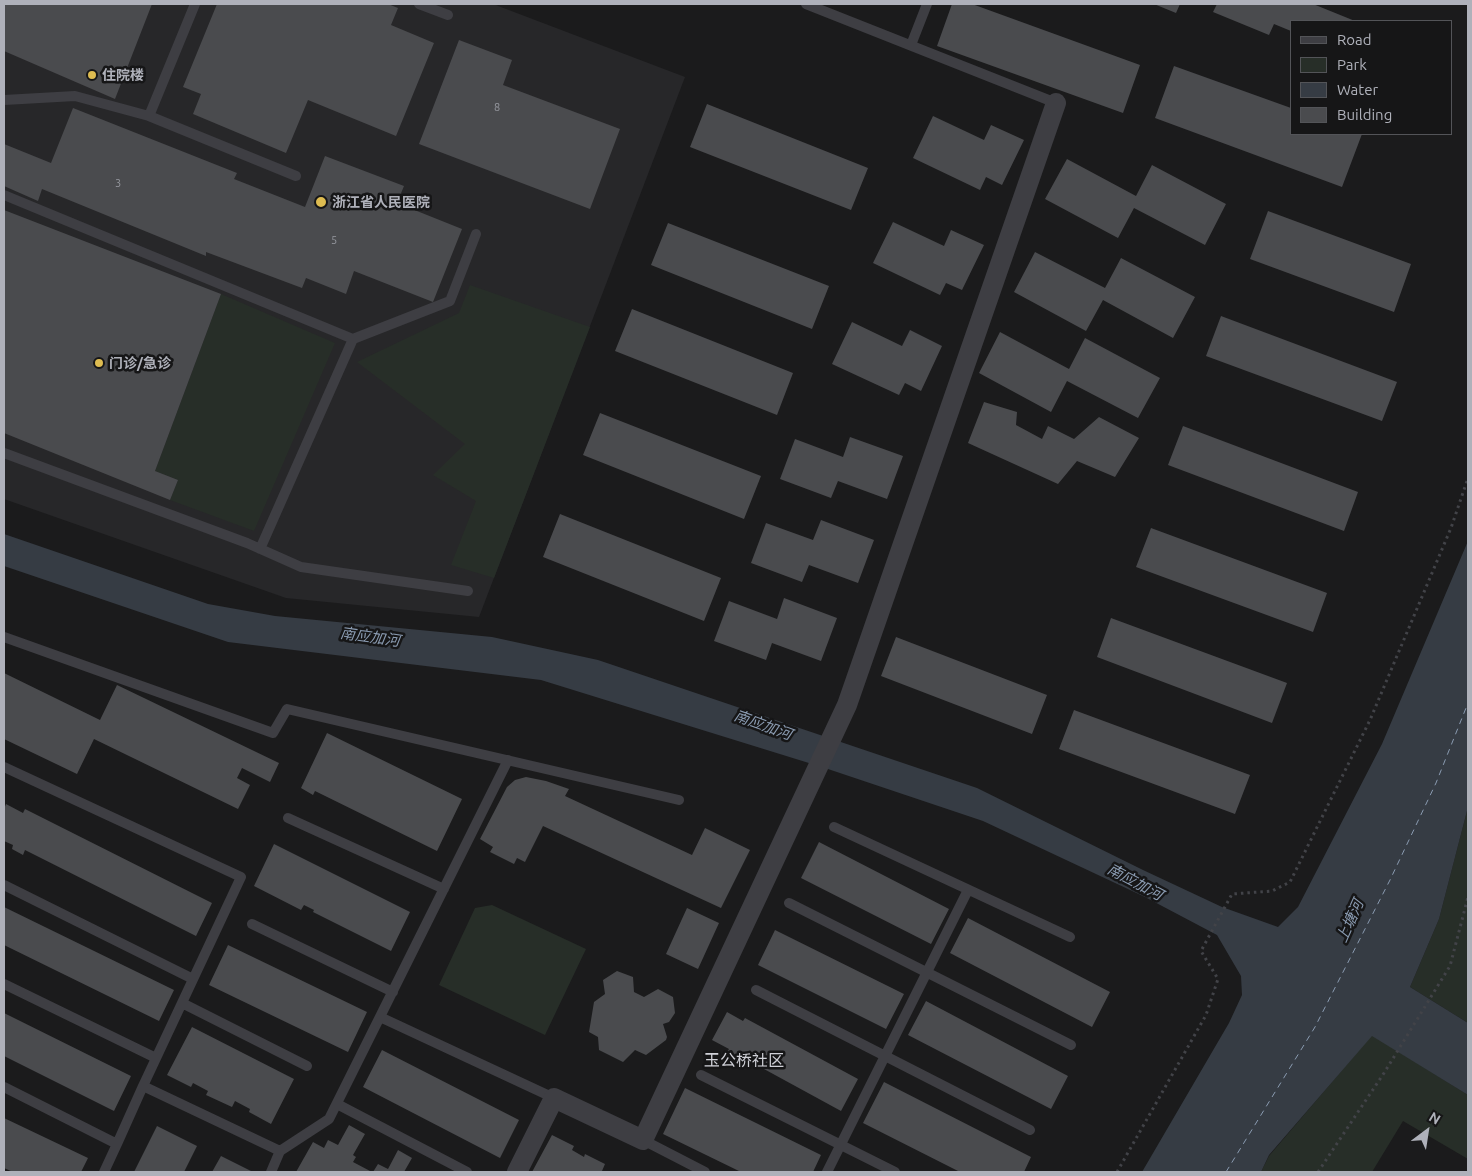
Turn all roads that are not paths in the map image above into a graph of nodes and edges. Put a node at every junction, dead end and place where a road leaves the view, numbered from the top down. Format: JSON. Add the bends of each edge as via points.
{"nodes":[{"id":1,"x":195,"y":4,"type":"edge"},
{"id":2,"x":419,"y":4,"type":"edge"},
{"id":3,"x":806,"y":4,"type":"edge"},
{"id":4,"x":927,"y":4,"type":"edge"},
{"id":5,"x":448,"y":14,"type":"dead end"},
{"id":6,"x":911,"y":45,"type":"junction"},
{"id":7,"x":4,"y":100,"type":"edge"},
{"id":8,"x":1056,"y":103,"type":"joint"},
{"id":9,"x":149,"y":116,"type":"junction"},
{"id":10,"x":296,"y":176,"type":"dead end"},
{"id":11,"x":4,"y":195,"type":"edge"},
{"id":12,"x":476,"y":234,"type":"dead end"},
{"id":13,"x":353,"y":339,"type":"junction"},
{"id":14,"x":4,"y":453,"type":"edge"},
{"id":15,"x":260,"y":549,"type":"junction"},
{"id":16,"x":468,"y":591,"type":"dead end"},
{"id":17,"x":4,"y":638,"type":"edge"},
{"id":18,"x":508,"y":760,"type":"junction"},
{"id":19,"x":5,"y":769,"type":"edge"},
{"id":20,"x":679,"y":800,"type":"dead end"},
{"id":21,"x":288,"y":818,"type":"dead end"},
{"id":22,"x":834,"y":827,"type":"dead end"},
{"id":23,"x":4,"y":885,"type":"edge"},
{"id":24,"x":444,"y":889,"type":"junction"},
{"id":25,"x":968,"y":890,"type":"junction"},
{"id":26,"x":789,"y":903,"type":"dead end"},
{"id":27,"x":252,"y":924,"type":"dead end"},
{"id":28,"x":1070,"y":937,"type":"dead end"},
{"id":29,"x":927,"y":972,"type":"junction"},
{"id":30,"x":193,"y":979,"type":"junction"},
{"id":31,"x":4,"y":984,"type":"edge"},
{"id":32,"x":756,"y":990,"type":"dead end"},
{"id":33,"x":393,"y":992,"type":"junction"},
{"id":34,"x":182,"y":1003,"type":"junction"},
{"id":35,"x":380,"y":1017,"type":"junction"},
{"id":36,"x":1071,"y":1046,"type":"dead end"},
{"id":37,"x":885,"y":1056,"type":"junction"},
{"id":38,"x":156,"y":1058,"type":"junction"},
{"id":39,"x":307,"y":1066,"type":"dead end"},
{"id":40,"x":701,"y":1075,"type":"dead end"},
{"id":41,"x":143,"y":1086,"type":"junction"},
{"id":42,"x":4,"y":1087,"type":"edge"},
{"id":43,"x":554,"y":1098,"type":"junction"},
{"id":44,"x":337,"y":1104,"type":"junction"},
{"id":45,"x":1030,"y":1130,"type":"dead end"},
{"id":46,"x":643,"y":1140,"type":"junction"},
{"id":47,"x":117,"y":1144,"type":"junction"},
{"id":48,"x":840,"y":1145,"type":"junction"},
{"id":49,"x":280,"y":1151,"type":"junction"},
{"id":50,"x":104,"y":1172,"type":"edge"},
{"id":51,"x":271,"y":1172,"type":"edge"},
{"id":52,"x":466,"y":1172,"type":"edge"},
{"id":53,"x":517,"y":1172,"type":"edge"},
{"id":54,"x":705,"y":1172,"type":"edge"},
{"id":55,"x":827,"y":1172,"type":"edge"},
{"id":56,"x":895,"y":1172,"type":"edge"}],
"edges":[{"from":1,"to":9,"type":"lane"},
{"from":2,"to":5,"type":"lane"},
{"from":3,"to":6,"type":"lane"},
{"from":4,"to":6,"type":"lane"},
{"from":6,"to":8,"type":"lane"},
{"from":7,"to":9,"type":"lane","via":[[74,96]]},
{"from":8,"to":46,"type":"street","via":[[847,705]]},
{"from":9,"to":10,"type":"lane"},
{"from":11,"to":13,"type":"lane"},
{"from":12,"to":13,"type":"lane","via":[[450,301]]},
{"from":13,"to":15,"type":"lane"},
{"from":14,"to":15,"type":"lane"},
{"from":15,"to":16,"type":"lane","via":[[301,568]]},
{"from":17,"to":18,"type":"lane","via":[[273,733],[287,709]]},
{"from":18,"to":20,"type":"lane"},
{"from":18,"to":24,"type":"lane"},
{"from":19,"to":30,"type":"lane","via":[[241,877]]},
{"from":21,"to":24,"type":"lane"},
{"from":22,"to":25,"type":"lane"},
{"from":23,"to":30,"type":"lane"},
{"from":24,"to":33,"type":"lane"},
{"from":25,"to":28,"type":"lane"},
{"from":25,"to":29,"type":"lane"},
{"from":26,"to":29,"type":"lane"},
{"from":27,"to":33,"type":"lane"},
{"from":29,"to":36,"type":"lane"},
{"from":29,"to":37,"type":"lane"},
{"from":30,"to":34,"type":"lane"},
{"from":31,"to":38,"type":"lane"},
{"from":32,"to":37,"type":"lane"},
{"from":33,"to":35,"type":"lane"},
{"from":34,"to":38,"type":"lane"},
{"from":34,"to":39,"type":"lane"},
{"from":35,"to":43,"type":"lane"},
{"from":35,"to":44,"type":"lane"},
{"from":37,"to":45,"type":"lane"},
{"from":37,"to":48,"type":"lane"},
{"from":38,"to":41,"type":"lane"},
{"from":40,"to":48,"type":"lane"},
{"from":41,"to":47,"type":"lane"},
{"from":41,"to":49,"type":"lane"},
{"from":42,"to":47,"type":"lane"},
{"from":43,"to":46,"type":"street"},
{"from":43,"to":53,"type":"street"},
{"from":44,"to":49,"type":"lane","via":[[329,1119]]},
{"from":44,"to":52,"type":"lane"},
{"from":46,"to":54,"type":"lane"},
{"from":47,"to":50,"type":"lane"},
{"from":48,"to":55,"type":"lane"},
{"from":48,"to":56,"type":"lane"},
{"from":49,"to":51,"type":"lane"}]}
